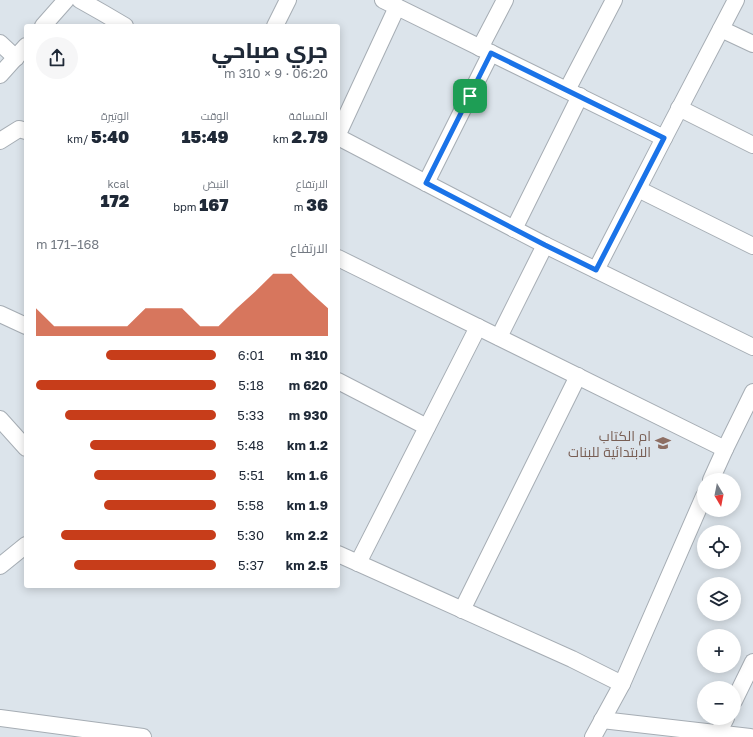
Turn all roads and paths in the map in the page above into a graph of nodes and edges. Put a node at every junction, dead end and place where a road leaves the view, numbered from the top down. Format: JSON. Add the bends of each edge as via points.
{"nodes":[{"id":1,"x":80,"y":0,"type":"edge"},
{"id":2,"x":288,"y":0,"type":"edge"},
{"id":3,"x":505,"y":0,"type":"edge"},
{"id":4,"x":614,"y":0,"type":"edge"},
{"id":5,"x":736,"y":0,"type":"edge"},
{"id":6,"x":390,"y":3,"type":"edge"},
{"id":7,"x":57,"y":4,"type":"edge"},
{"id":8,"x":44,"y":24,"type":"edge"},
{"id":9,"x":122,"y":24,"type":"edge"},
{"id":10,"x":276,"y":24,"type":"edge"},
{"id":11,"x":721,"y":29,"type":"junction"},
{"id":12,"x":0,"y":43,"type":"edge"},
{"id":13,"x":753,"y":44,"type":"edge"},
{"id":14,"x":486,"y":50,"type":"junction"},
{"id":15,"x":21,"y":52,"type":"edge"},
{"id":16,"x":0,"y":75,"type":"edge"},
{"id":17,"x":573,"y":93,"type":"junction"},
{"id":18,"x":679,"y":108,"type":"junction"},
{"id":19,"x":24,"y":130,"type":"edge"},
{"id":20,"x":340,"y":130,"type":"edge"},
{"id":21,"x":340,"y":136,"type":"edge"},
{"id":22,"x":664,"y":138,"type":"junction"},
{"id":23,"x":0,"y":141,"type":"edge"},
{"id":24,"x":753,"y":145,"type":"edge"},
{"id":25,"x":426,"y":183,"type":"junction"},
{"id":26,"x":638,"y":189,"type":"junction"},
{"id":27,"x":514,"y":229,"type":"junction"},
{"id":28,"x":545,"y":245,"type":"junction"},
{"id":29,"x":753,"y":246,"type":"edge"},
{"id":30,"x":340,"y":259,"type":"edge"},
{"id":31,"x":596,"y":270,"type":"junction"},
{"id":32,"x":0,"y":314,"type":"edge"},
{"id":33,"x":24,"y":325,"type":"edge"},
{"id":34,"x":478,"y":327,"type":"junction"},
{"id":35,"x":499,"y":337,"type":"junction"},
{"id":36,"x":753,"y":347,"type":"edge"},
{"id":37,"x":578,"y":376,"type":"junction"},
{"id":38,"x":340,"y":382,"type":"edge"},
{"id":39,"x":753,"y":392,"type":"edge"},
{"id":40,"x":0,"y":419,"type":"edge"},
{"id":41,"x":427,"y":427,"type":"junction"},
{"id":42,"x":24,"y":444,"type":"edge"},
{"id":43,"x":725,"y":449,"type":"junction"},
{"id":44,"x":714,"y":473,"type":"edge"},
{"id":45,"x":697,"y":512,"type":"edge"},
{"id":46,"x":24,"y":547,"type":"edge"},
{"id":47,"x":340,"y":555,"type":"edge"},
{"id":48,"x":358,"y":563,"type":"junction"},
{"id":49,"x":0,"y":566,"type":"edge"},
{"id":50,"x":462,"y":610,"type":"junction"},
{"id":51,"x":753,"y":662,"type":"edge"},
{"id":52,"x":622,"y":684,"type":"junction"},
{"id":53,"x":741,"y":687,"type":"edge"},
{"id":54,"x":0,"y":718,"type":"edge"},
{"id":55,"x":602,"y":720,"type":"junction"},
{"id":56,"x":722,"y":725,"type":"edge"},
{"id":57,"x":57,"y":731,"type":"edge"},
{"id":58,"x":718,"y":733,"type":"junction"},
{"id":59,"x":143,"y":737,"type":"edge"},
{"id":60,"x":593,"y":737,"type":"edge"},
{"id":61,"x":750,"y":737,"type":"edge"}],
"edges":[{"from":1,"to":9,"type":"street"},
{"from":2,"to":10,"type":"street"},
{"from":3,"to":14,"type":"street"},
{"from":4,"to":17,"type":"street"},
{"from":5,"to":11,"type":"street"},
{"from":6,"to":14,"type":"street"},
{"from":6,"to":20,"type":"street"},
{"from":7,"to":8,"type":"street"},
{"from":11,"to":13,"type":"street"},
{"from":11,"to":18,"type":"street"},
{"from":12,"to":15,"type":"street"},
{"from":14,"to":17,"type":"street"},
{"from":14,"to":25,"type":"street"},
{"from":15,"to":16,"type":"street"},
{"from":17,"to":22,"type":"street"},
{"from":17,"to":27,"type":"street"},
{"from":18,"to":22,"type":"street"},
{"from":18,"to":24,"type":"street"},
{"from":19,"to":23,"type":"street","via":[[19,129]]},
{"from":21,"to":25,"type":"street"},
{"from":22,"to":26,"type":"street"},
{"from":25,"to":27,"type":"street"},
{"from":26,"to":29,"type":"street"},
{"from":26,"to":31,"type":"street"},
{"from":27,"to":28,"type":"street"},
{"from":28,"to":31,"type":"street"},
{"from":28,"to":35,"type":"street"},
{"from":30,"to":34,"type":"street"},
{"from":31,"to":36,"type":"street"},
{"from":32,"to":33,"type":"street"},
{"from":34,"to":35,"type":"street"},
{"from":34,"to":41,"type":"street"},
{"from":35,"to":37,"type":"street"},
{"from":37,"to":43,"type":"street"},
{"from":37,"to":50,"type":"street"},
{"from":38,"to":41,"type":"street"},
{"from":39,"to":43,"type":"street"},
{"from":40,"to":42,"type":"street"},
{"from":41,"to":48,"type":"street"},
{"from":43,"to":44,"type":"street"},
{"from":45,"to":52,"type":"street"},
{"from":46,"to":49,"type":"street"},
{"from":47,"to":48,"type":"street"},
{"from":48,"to":50,"type":"street"},
{"from":50,"to":52,"type":"street"},
{"from":51,"to":53,"type":"street"},
{"from":52,"to":55,"type":"street"},
{"from":54,"to":57,"type":"street"},
{"from":55,"to":58,"type":"street"},
{"from":55,"to":60,"type":"street"},
{"from":56,"to":58,"type":"street"},
{"from":57,"to":59,"type":"street"},
{"from":58,"to":61,"type":"street"}]}
